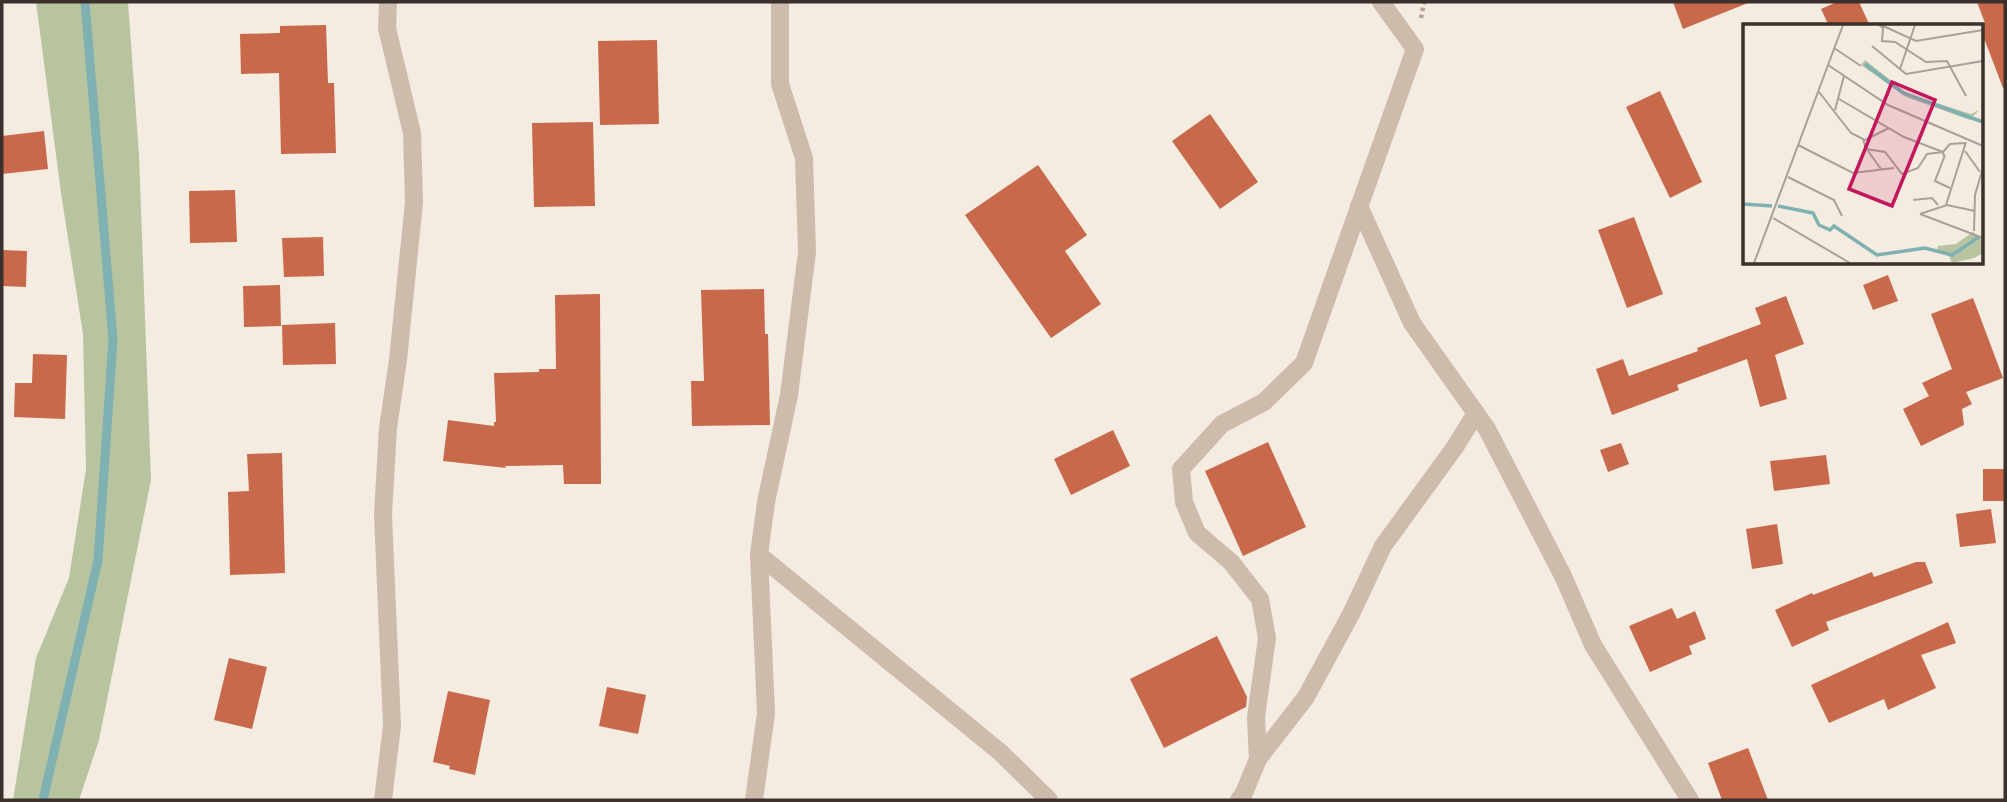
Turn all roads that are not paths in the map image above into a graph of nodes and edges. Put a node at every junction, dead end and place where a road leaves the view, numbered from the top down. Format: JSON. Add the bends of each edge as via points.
{"nodes":[{"id":1,"x":388,"y":2,"type":"edge"},
{"id":2,"x":780,"y":2,"type":"edge"},
{"id":3,"x":1381,"y":2,"type":"edge"},
{"id":4,"x":1359,"y":206,"type":"junction"},
{"id":5,"x":1476,"y":413,"type":"junction"},
{"id":6,"x":759,"y":555,"type":"junction"},
{"id":7,"x":1258,"y":759,"type":"junction"},
{"id":8,"x":383,"y":800,"type":"edge"},
{"id":9,"x":754,"y":800,"type":"edge"},
{"id":10,"x":1049,"y":800,"type":"edge"},
{"id":11,"x":1239,"y":800,"type":"edge"},
{"id":12,"x":1690,"y":800,"type":"edge"}],
"edges":[{"from":1,"to":8,"type":"street","via":[[387,28],[412,132],[414,202],[388,428],[383,514],[392,726]]},
{"from":2,"to":6,"type":"street","via":[[780,84],[804,158],[807,252],[789,395]]},
{"from":3,"to":4,"type":"street","via":[[1415,49]]},
{"from":4,"to":5,"type":"street","via":[[1412,323]]},
{"from":4,"to":7,"type":"street","via":[[1304,363],[1264,402],[1222,425],[1181,469],[1184,502],[1197,533],[1231,562],[1260,599],[1266,638],[1256,717]]},
{"from":5,"to":7,"type":"street","via":[[1383,546],[1306,697]]},
{"from":5,"to":12,"type":"street","via":[[1563,576],[1593,645]]},
{"from":6,"to":9,"type":"street","via":[[766,713]]},
{"from":6,"to":10,"type":"street","via":[[1000,752]]},
{"from":7,"to":11,"type":"street"}]}
